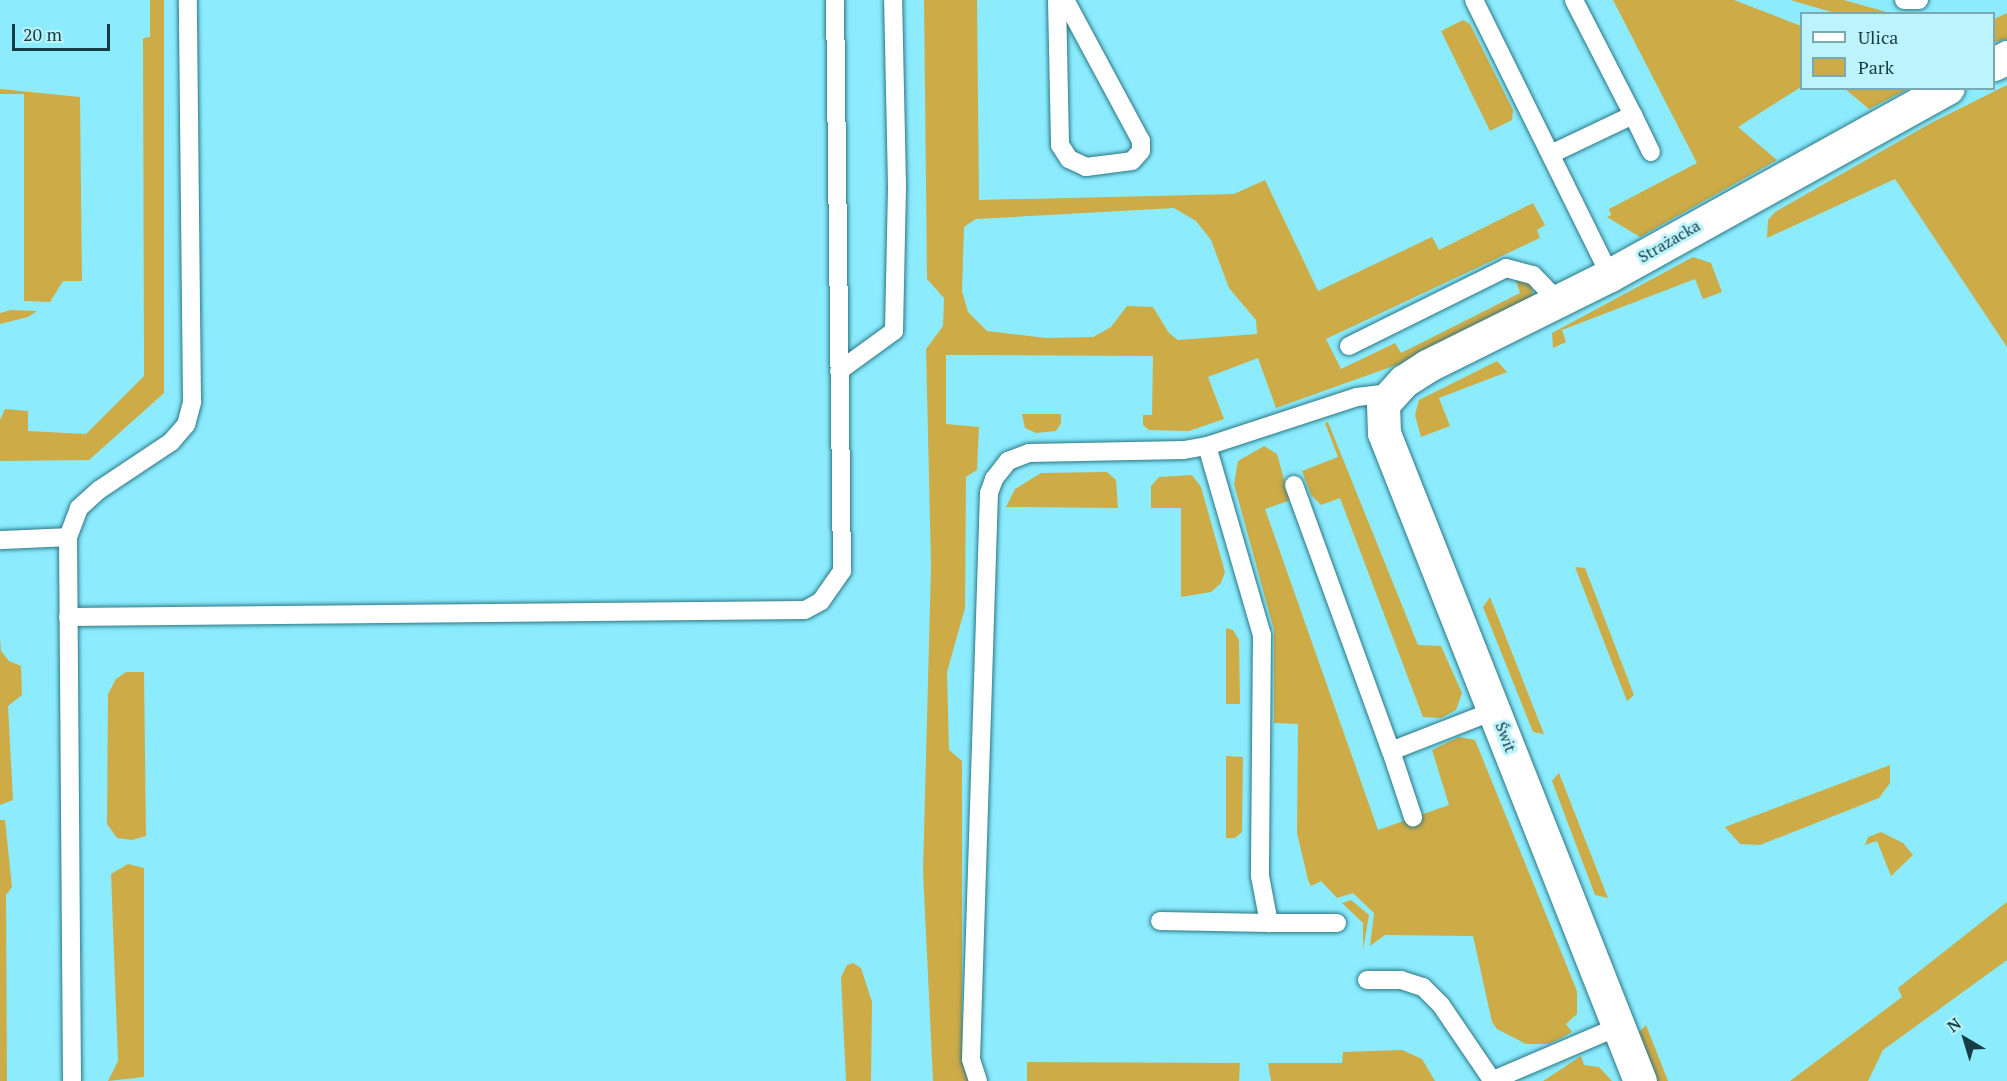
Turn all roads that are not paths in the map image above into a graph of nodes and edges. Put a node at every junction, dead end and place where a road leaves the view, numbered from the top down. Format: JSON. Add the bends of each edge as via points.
{"nodes":[{"id":1,"x":188,"y":0,"type":"edge"},
{"id":2,"x":835,"y":0,"type":"edge"},
{"id":3,"x":892,"y":0,"type":"edge"},
{"id":4,"x":1057,"y":0,"type":"edge"},
{"id":5,"x":1065,"y":0,"type":"edge"},
{"id":6,"x":1474,"y":0,"type":"edge"},
{"id":7,"x":1574,"y":0,"type":"edge"},
{"id":8,"x":1904,"y":0,"type":"edge"},
{"id":9,"x":1919,"y":0,"type":"edge"},
{"id":10,"x":1944,"y":90,"type":"edge"},
{"id":11,"x":1633,"y":115,"type":"junction"},
{"id":12,"x":1651,"y":152,"type":"dead end"},
{"id":13,"x":1551,"y":154,"type":"junction"},
{"id":14,"x":1610,"y":274,"type":"junction"},
{"id":15,"x":1558,"y":302,"type":"junction"},
{"id":16,"x":1349,"y":346,"type":"dead end"},
{"id":17,"x":839,"y":371,"type":"junction"},
{"id":18,"x":1390,"y":393,"type":"junction"},
{"id":19,"x":1207,"y":446,"type":"junction"},
{"id":20,"x":1294,"y":485,"type":"dead end"},
{"id":21,"x":68,"y":537,"type":"junction"},
{"id":22,"x":0,"y":540,"type":"edge"},
{"id":23,"x":68,"y":617,"type":"junction"},
{"id":24,"x":1496,"y":710,"type":"junction"},
{"id":25,"x":1391,"y":751,"type":"junction"},
{"id":26,"x":1413,"y":817,"type":"dead end"},
{"id":27,"x":1160,"y":921,"type":"dead end"},
{"id":28,"x":1269,"y":923,"type":"junction"},
{"id":29,"x":1337,"y":924,"type":"dead end"},
{"id":30,"x":1367,"y":980,"type":"dead end"},
{"id":31,"x":1620,"y":1026,"type":"junction"},
{"id":32,"x":72,"y":1081,"type":"edge"},
{"id":33,"x":978,"y":1081,"type":"edge"},
{"id":34,"x":1491,"y":1081,"type":"edge"},
{"id":35,"x":1640,"y":1081,"type":"edge"}],
"edges":[{"from":1,"to":21,"type":"lane","via":[[192,402],[186,425],[171,442],[79,508]]},
{"from":2,"to":17,"type":"lane"},
{"from":3,"to":17,"type":"lane","via":[[897,186],[894,331]]},
{"from":4,"to":5,"type":"lane","via":[[1060,145],[1069,159],[1086,167],[1132,161],[1142,151],[1141,141]]},
{"from":6,"to":13,"type":"lane"},
{"from":7,"to":11,"type":"lane"},
{"from":8,"to":9,"type":"lane"},
{"from":10,"to":14,"type":"street","name":"Strażacka"},
{"from":11,"to":12,"type":"lane"},
{"from":11,"to":13,"type":"lane"},
{"from":13,"to":14,"type":"lane"},
{"from":14,"to":15,"type":"street","name":"Strażacka"},
{"from":15,"to":16,"type":"lane","via":[[1533,274],[1506,268]]},
{"from":15,"to":18,"type":"street","name":"Strażacka","via":[[1427,366]]},
{"from":17,"to":23,"type":"lane","via":[[842,571],[821,601],[806,610]]},
{"from":18,"to":19,"type":"lane","via":[[1357,397]]},
{"from":18,"to":24,"type":"street","name":"Świt","via":[[1381,418],[1384,433]]},
{"from":19,"to":28,"type":"lane","via":[[1262,635],[1260,876]]},
{"from":19,"to":33,"type":"lane","via":[[1159,453],[1029,453],[1008,461],[994,479],[989,493],[970,1059]]},
{"from":20,"to":25,"type":"lane"},
{"from":21,"to":22,"type":"lane"},
{"from":21,"to":23,"type":"lane"},
{"from":23,"to":32,"type":"lane"},
{"from":24,"to":25,"type":"lane"},
{"from":24,"to":31,"type":"street","name":"Świt"},
{"from":25,"to":26,"type":"lane"},
{"from":27,"to":28,"type":"lane"},
{"from":28,"to":29,"type":"lane"},
{"from":30,"to":34,"type":"lane","via":[[1401,980],[1423,987],[1441,1005]]},
{"from":31,"to":34,"type":"lane"},
{"from":31,"to":35,"type":"street","name":"Świt"}]}
